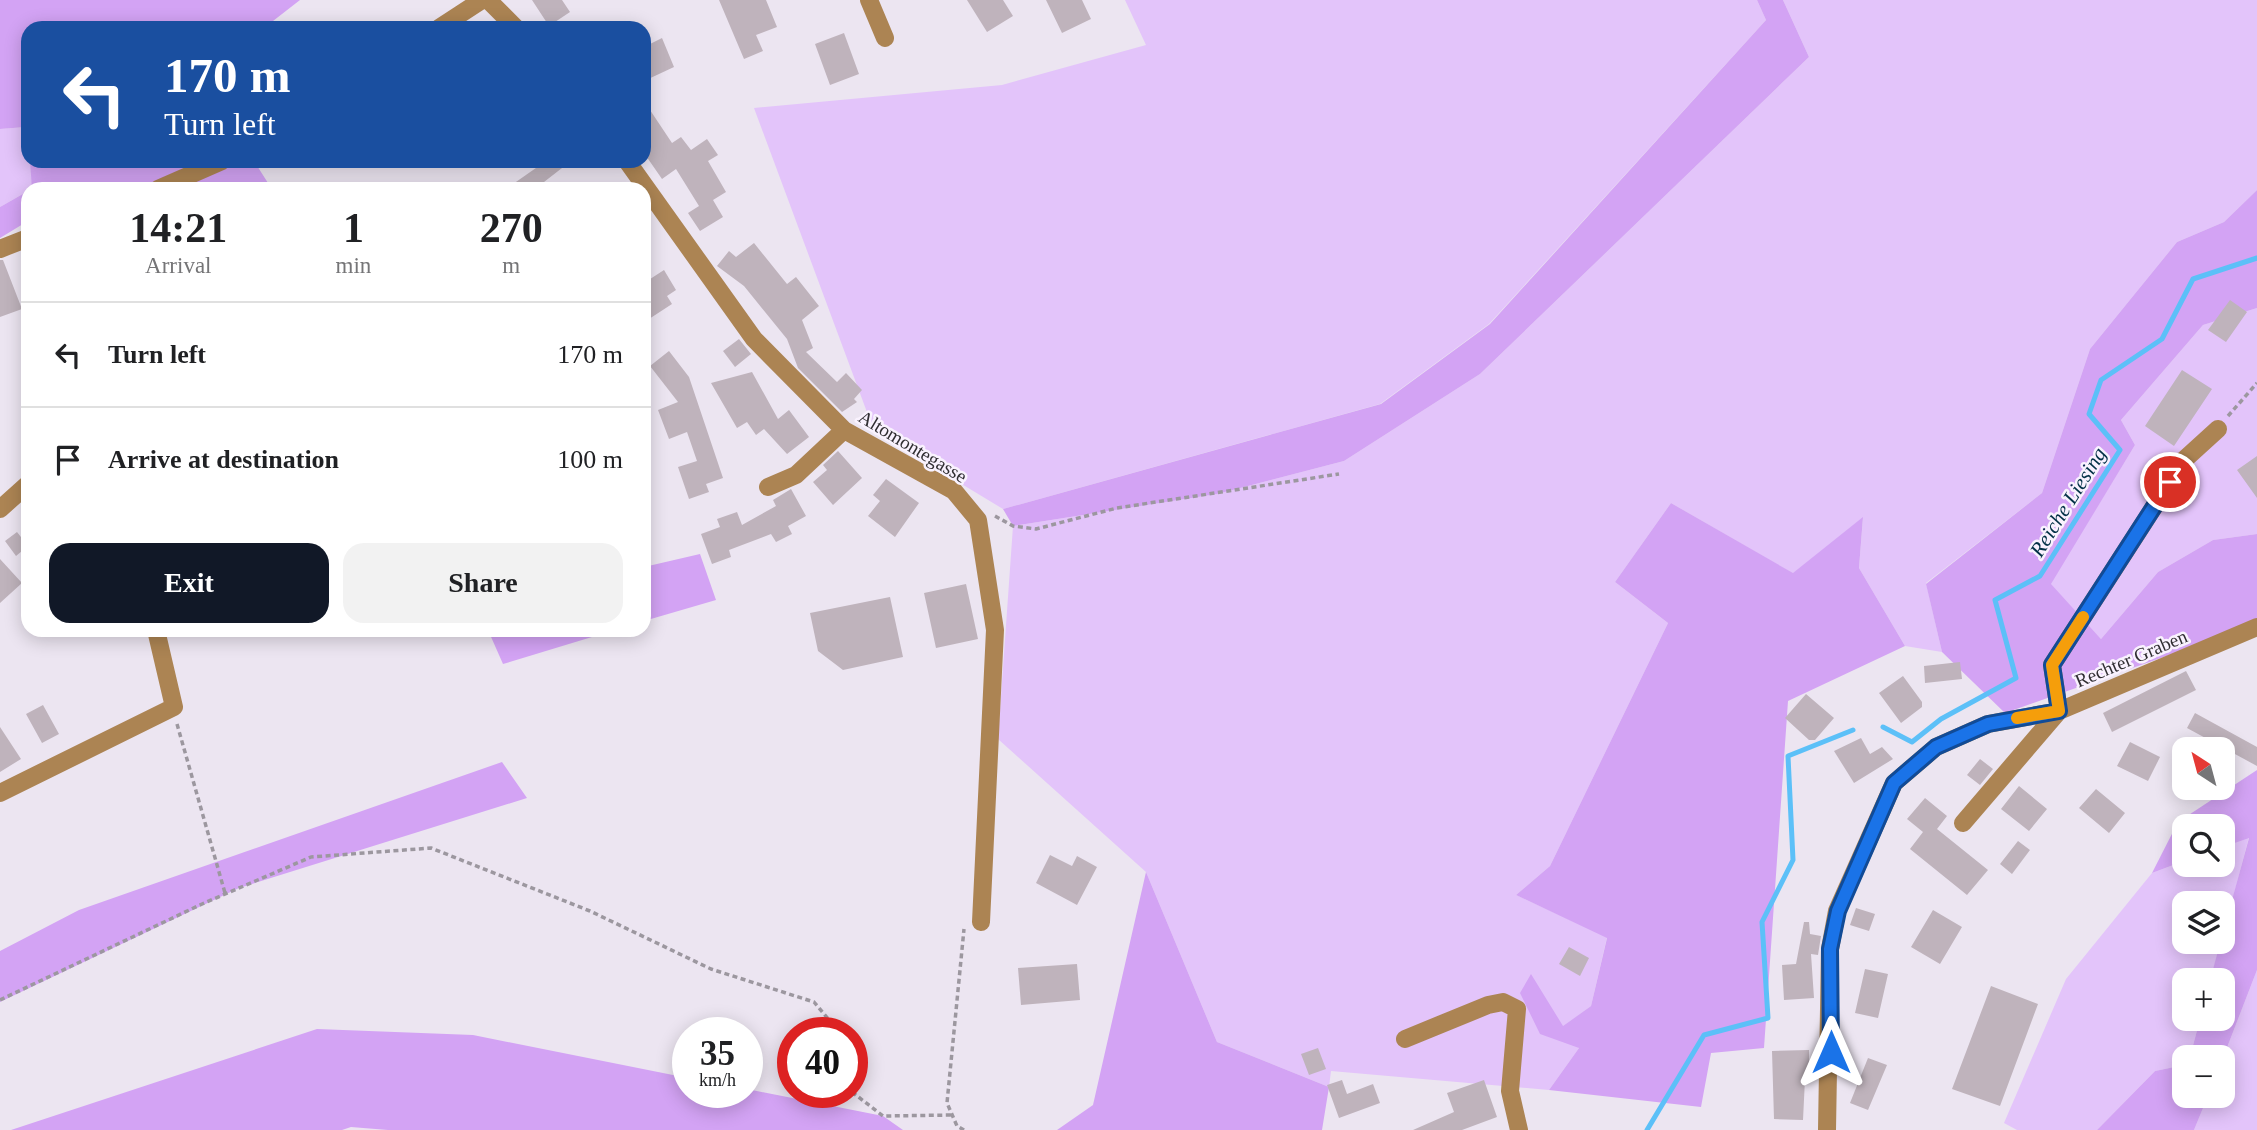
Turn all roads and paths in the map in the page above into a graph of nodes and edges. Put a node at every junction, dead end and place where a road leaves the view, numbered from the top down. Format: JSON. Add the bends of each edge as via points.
{"nodes":[{"id":1,"x":482,"y":0,"type":"edge"},
{"id":2,"x":488,"y":0,"type":"edge"},
{"id":3,"x":869,"y":0,"type":"edge"},
{"id":4,"x":450,"y":21,"type":"edge"},
{"id":5,"x":509,"y":21,"type":"edge"},
{"id":6,"x":885,"y":38,"type":"dead end"},
{"id":7,"x":206,"y":168,"type":"edge"},
{"id":8,"x":174,"y":182,"type":"edge"},
{"id":9,"x":651,"y":195,"type":"edge"},
{"id":10,"x":21,"y":240,"type":"edge"},
{"id":11,"x":0,"y":249,"type":"edge"},
{"id":12,"x":2257,"y":383,"type":"edge"},
{"id":13,"x":2218,"y":429,"type":"joint"},
{"id":14,"x":845,"y":430,"type":"junction"},
{"id":15,"x":1339,"y":474,"type":"dead end"},
{"id":16,"x":768,"y":487,"type":"dead end"},
{"id":17,"x":21,"y":490,"type":"edge"},
{"id":18,"x":0,"y":509,"type":"edge"},
{"id":19,"x":989,"y":512,"type":"dead end"},
{"id":20,"x":2257,"y":627,"type":"edge"},
{"id":21,"x":158,"y":637,"type":"edge"},
{"id":22,"x":173,"y":707,"type":"junction"},
{"id":23,"x":2059,"y":711,"type":"junction"},
{"id":24,"x":0,"y":793,"type":"edge"},
{"id":25,"x":1963,"y":823,"type":"dead end"},
{"id":26,"x":225,"y":893,"type":"junction"},
{"id":27,"x":973,"y":924,"type":"joint"},
{"id":28,"x":0,"y":1000,"type":"edge"},
{"id":29,"x":826,"y":1017,"type":"edge"},
{"id":30,"x":1405,"y":1039,"type":"dead end"},
{"id":31,"x":868,"y":1104,"type":"edge"},
{"id":32,"x":952,"y":1115,"type":"junction"},
{"id":33,"x":964,"y":1130,"type":"edge"},
{"id":34,"x":1519,"y":1130,"type":"edge"},
{"id":35,"x":1827,"y":1130,"type":"edge"}],
"edges":[{"from":1,"to":4,"type":"street"},
{"from":2,"to":5,"type":"street"},
{"from":3,"to":6,"type":"street"},
{"from":7,"to":8,"type":"street"},
{"from":9,"to":14,"type":"street","name":"Altomontegasse","via":[[754,339]]},
{"from":10,"to":11,"type":"street"},
{"from":12,"to":13,"type":"path"},
{"from":13,"to":23,"type":"street","via":[[2185,459],[2052,665]]},
{"from":14,"to":16,"type":"street","via":[[796,475]]},
{"from":14,"to":27,"type":"street","name":"Altomontegasse","via":[[954,491],[978,520],[995,630]]},
{"from":15,"to":19,"type":"path","via":[[1117,508],[1036,529],[1013,526]]},
{"from":17,"to":18,"type":"street"},
{"from":20,"to":23,"type":"street","name":"Rechter Graben"},
{"from":21,"to":22,"type":"street"},
{"from":22,"to":24,"type":"street"},
{"from":22,"to":26,"type":"path"},
{"from":23,"to":25,"type":"street"},
{"from":23,"to":35,"type":"street","name":"Rechter Graben","via":[[1988,724],[1936,747],[1894,783],[1835,923],[1830,949]]},
{"from":26,"to":28,"type":"path"},
{"from":26,"to":29,"type":"path","via":[[311,858],[431,848],[590,911],[711,969],[814,1002]]},
{"from":27,"to":32,"type":"path","via":[[947,1103]]},
{"from":30,"to":34,"type":"street","via":[[1488,1004],[1503,1002],[1517,1009],[1510,1091]]},
{"from":31,"to":32,"type":"path","via":[[883,1116]]},
{"from":32,"to":33,"type":"path"}]}
